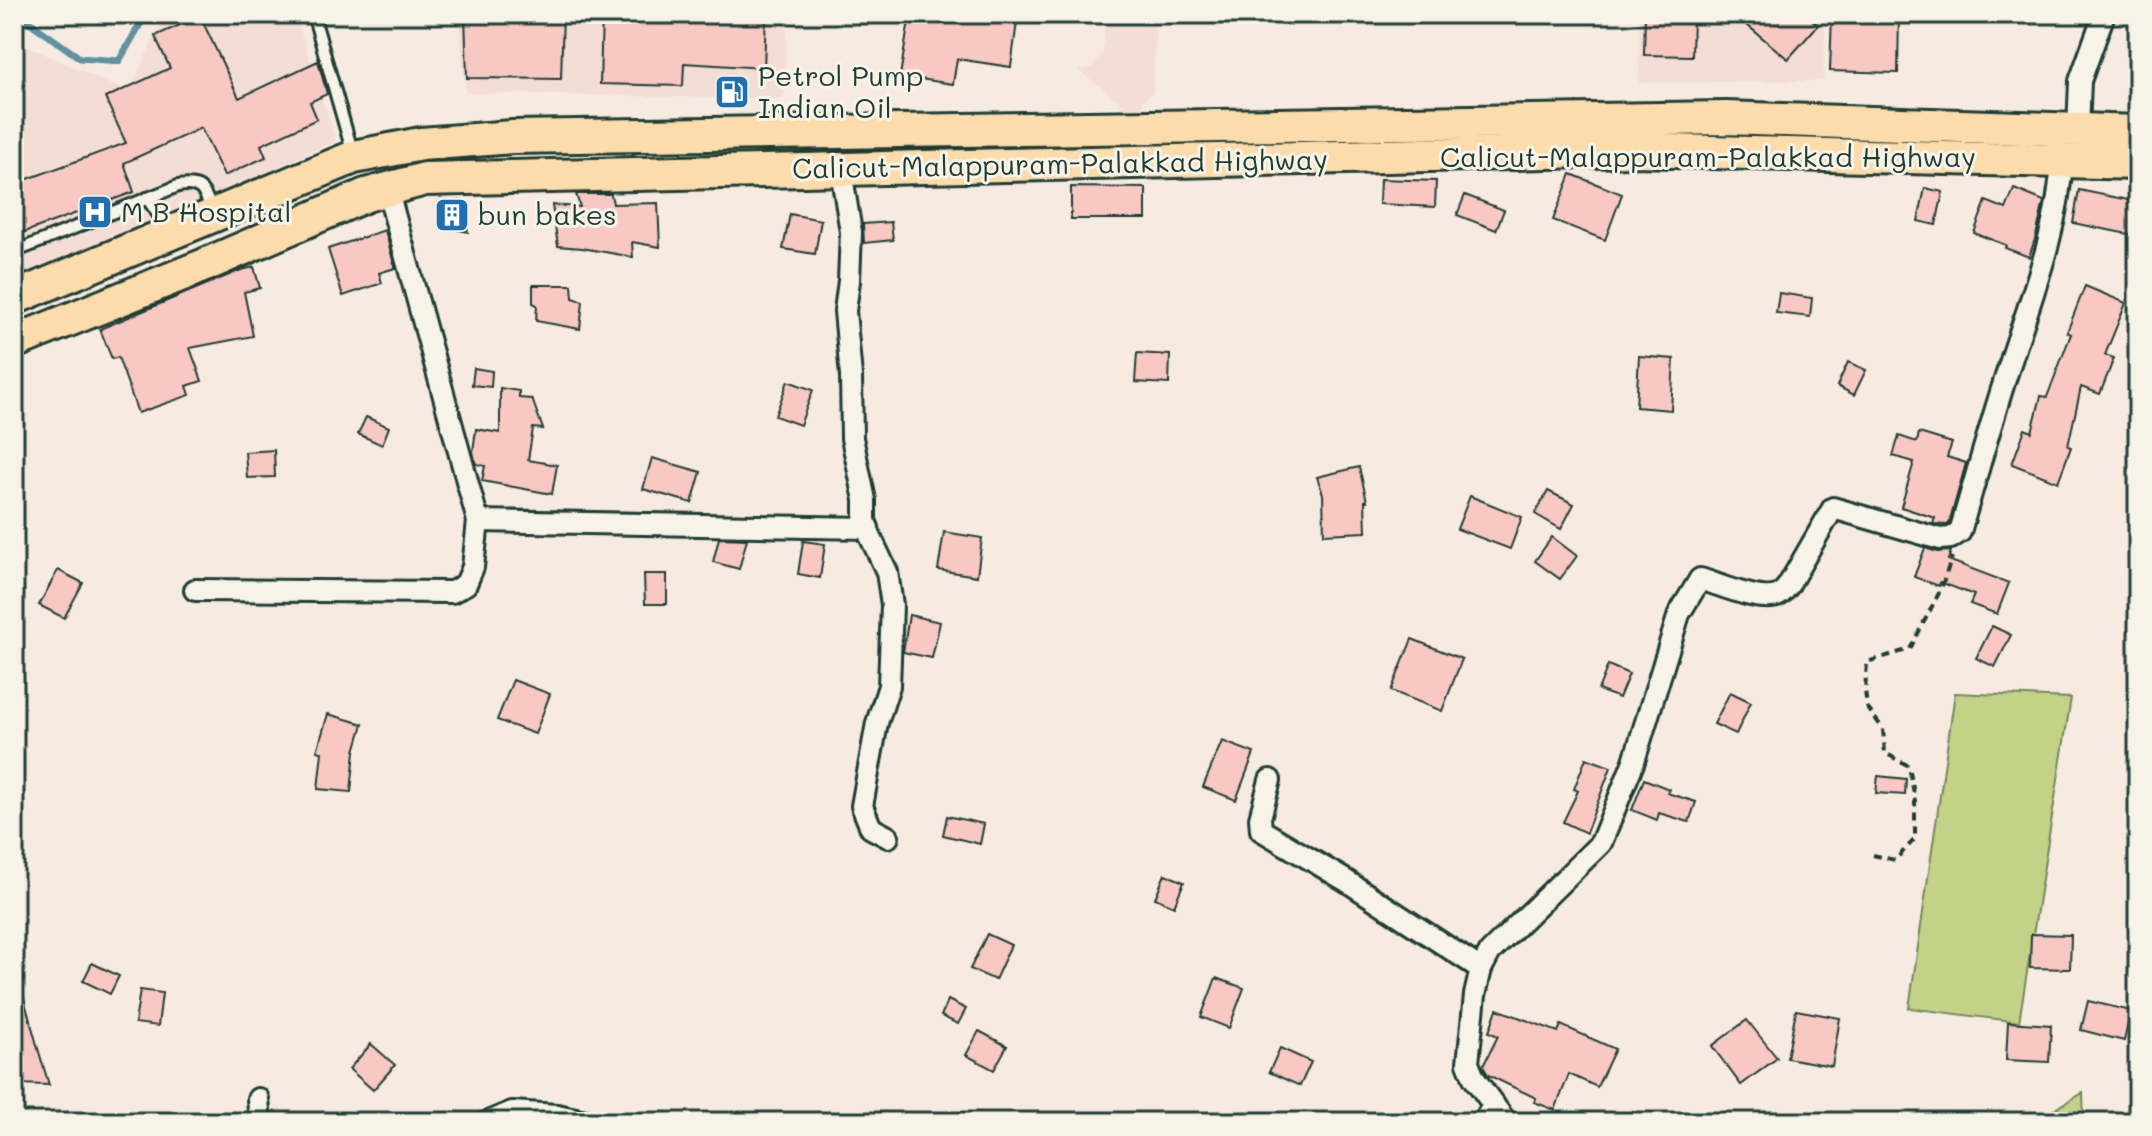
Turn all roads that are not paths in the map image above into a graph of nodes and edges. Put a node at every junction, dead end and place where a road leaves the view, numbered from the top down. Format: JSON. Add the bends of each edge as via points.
{"nodes":[{"id":1,"x":313,"y":14,"type":"edge"},
{"id":2,"x":2104,"y":14,"type":"edge"},
{"id":3,"x":2078,"y":130,"type":"junction"},
{"id":4,"x":2138,"y":132,"type":"edge"},
{"id":5,"x":354,"y":157,"type":"junction"},
{"id":6,"x":2062,"y":160,"type":"junction"},
{"id":7,"x":2138,"y":163,"type":"edge"},
{"id":8,"x":841,"y":170,"type":"junction"},
{"id":9,"x":387,"y":188,"type":"junction"},
{"id":10,"x":147,"y":198,"type":"junction"},
{"id":11,"x":191,"y":224,"type":"junction"},
{"id":12,"x":14,"y":252,"type":"edge"},
{"id":13,"x":205,"y":265,"type":"junction"},
{"id":14,"x":14,"y":298,"type":"edge"},
{"id":15,"x":14,"y":342,"type":"edge"},
{"id":16,"x":478,"y":521,"type":"junction"},
{"id":17,"x":868,"y":528,"type":"junction"},
{"id":18,"x":195,"y":590,"type":"dead end"},
{"id":19,"x":1270,"y":780,"type":"dead end"},
{"id":20,"x":888,"y":837,"type":"dead end"},
{"id":21,"x":1481,"y":969,"type":"junction"},
{"id":22,"x":258,"y":1099,"type":"dead end"},
{"id":23,"x":1488,"y":1113,"type":"edge"},
{"id":24,"x":260,"y":1122,"type":"edge"},
{"id":25,"x":488,"y":1122,"type":"edge"},
{"id":26,"x":590,"y":1122,"type":"edge"},
{"id":27,"x":1506,"y":1122,"type":"edge"}],
"edges":[{"from":1,"to":5,"type":"lane"},
{"from":2,"to":3,"type":"street","via":[[2080,81]]},
{"from":3,"to":4,"type":"highway","name":"Calicut-Malappuram-Palakkad Highway"},
{"from":3,"to":5,"type":"highway","name":"Calicut-Malappuram-Palakkad Highway","via":[[1726,118],[513,137],[421,144]]},
{"from":5,"to":11,"type":"highway","name":"Calicut-Malappuram-Palakkad Highway"},
{"from":6,"to":7,"type":"highway","name":"Calicut-Malappuram-Palakkad Highway"},
{"from":6,"to":8,"type":"highway","name":"Calicut-Malappuram-Palakkad Highway","via":[[1634,150]]},
{"from":6,"to":21,"type":"street","via":[[2048,250],[1960,532],[1940,539],[1833,508],[1780,595],[1768,598],[1700,579],[1679,614],[1634,761],[1601,843],[1490,952]]},
{"from":8,"to":9,"type":"highway","name":"Calicut-Malappuram-Palakkad Highway","via":[[425,179]]},
{"from":8,"to":17,"type":"street","via":[[851,232],[845,311],[852,438]]},
{"from":9,"to":13,"type":"highway","name":"Calicut-Malappuram-Palakkad Highway"},
{"from":9,"to":16,"type":"street"},
{"from":10,"to":11,"type":"lane"},
{"from":10,"to":11,"type":"lane","via":[[178,186],[202,189]]},
{"from":10,"to":12,"type":"lane"},
{"from":11,"to":13,"type":"highway"},
{"from":11,"to":14,"type":"highway","name":"Calicut-Malappuram-Palakkad Highway"},
{"from":13,"to":15,"type":"highway","name":"Calicut-Malappuram-Palakkad Highway"},
{"from":16,"to":17,"type":"street"},
{"from":16,"to":18,"type":"street","via":[[473,567],[466,584],[452,592]]},
{"from":17,"to":20,"type":"street","via":[[887,572],[892,605],[889,686],[862,806],[871,828]]},
{"from":19,"to":21,"type":"street","via":[[1261,830]]},
{"from":21,"to":23,"type":"street","via":[[1468,1063]]},
{"from":22,"to":24,"type":"street"},
{"from":23,"to":27,"type":"street"},
{"from":25,"to":26,"type":"street","via":[[512,1112]]}]}
